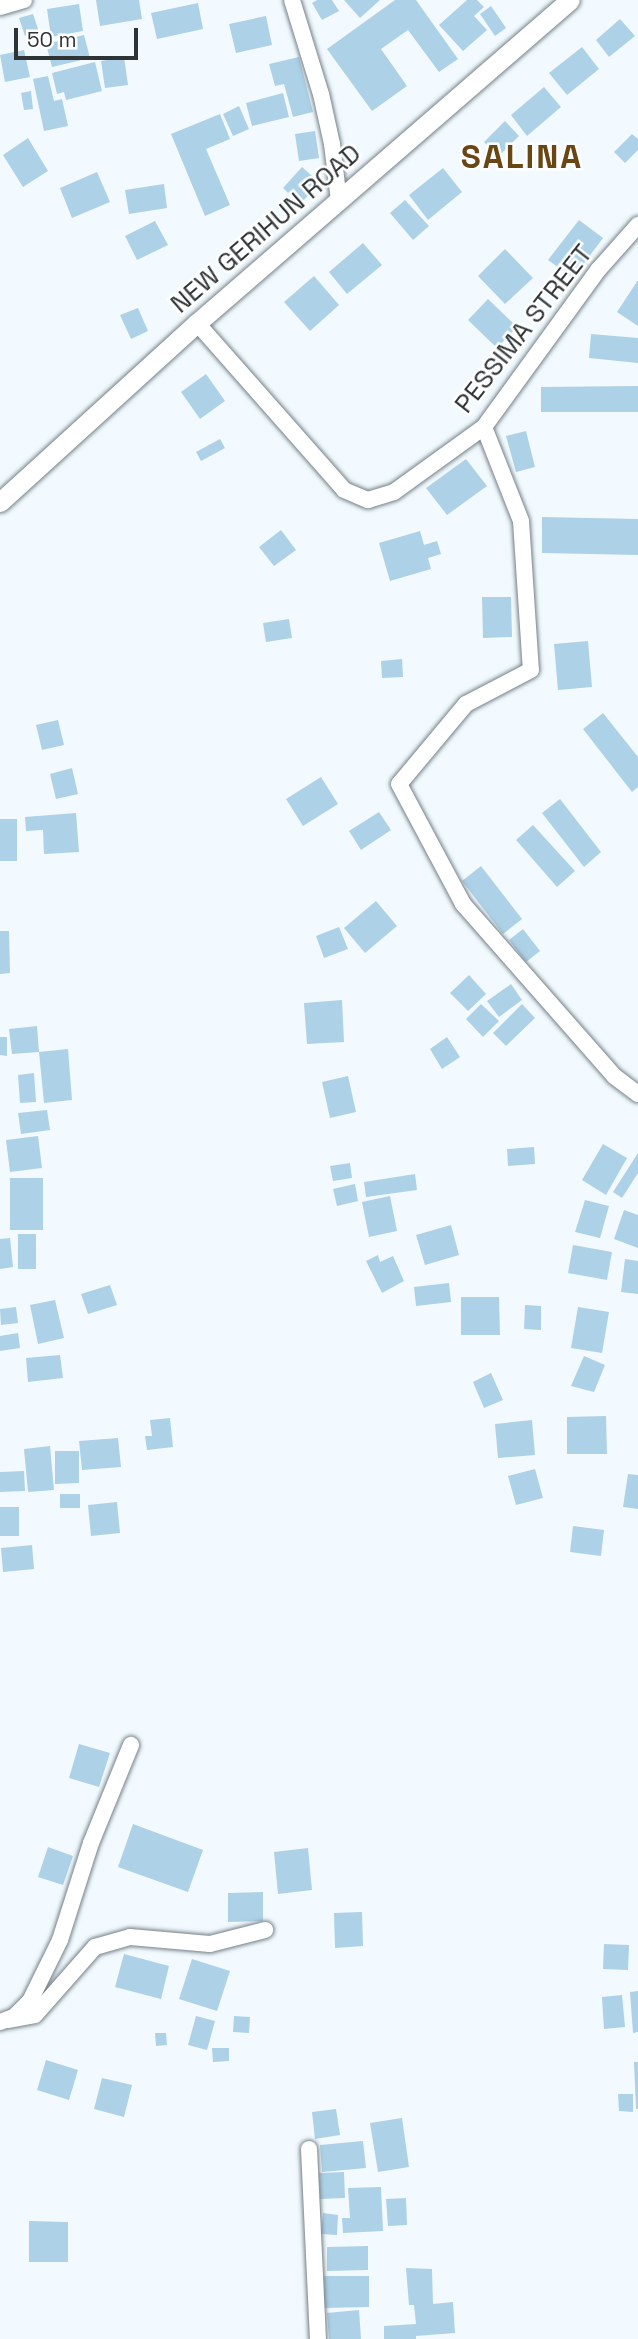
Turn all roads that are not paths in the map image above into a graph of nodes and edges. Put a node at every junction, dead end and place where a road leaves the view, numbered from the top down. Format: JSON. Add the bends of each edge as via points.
{"nodes":[{"id":1,"x":24,"y":0,"type":"edge"},
{"id":2,"x":292,"y":0,"type":"edge"},
{"id":3,"x":570,"y":0,"type":"edge"},
{"id":4,"x":0,"y":7,"type":"edge"},
{"id":5,"x":339,"y":201,"type":"junction"},
{"id":6,"x":638,"y":225,"type":"edge"},
{"id":7,"x":197,"y":323,"type":"junction"},
{"id":8,"x":484,"y":427,"type":"junction"},
{"id":9,"x":0,"y":502,"type":"edge"},
{"id":10,"x":638,"y":1094,"type":"edge"},
{"id":11,"x":131,"y":1745,"type":"dead end"},
{"id":12,"x":265,"y":1930,"type":"dead end"},
{"id":13,"x":0,"y":2022,"type":"edge"},
{"id":14,"x":309,"y":2149,"type":"dead end"},
{"id":15,"x":318,"y":2339,"type":"edge"}],
"edges":[{"from":1,"to":4,"type":"street"},
{"from":2,"to":5,"type":"street","via":[[321,94]]},
{"from":3,"to":5,"type":"street","name":"NEW GERIHUN ROAD"},
{"from":5,"to":7,"type":"street","name":"NEW GERIHUN ROAD"},
{"from":6,"to":8,"type":"street","name":"PESSIMA STREET","via":[[599,269]]},
{"from":7,"to":8,"type":"street","name":"PESSIMA STREET","via":[[344,490],[368,500],[394,492]]},
{"from":7,"to":9,"type":"street","name":"NEW GERIHUN ROAD"},
{"from":8,"to":10,"type":"street","via":[[521,521],[531,670],[466,704],[399,784],[463,904],[614,1076]]},
{"from":11,"to":13,"type":"street","via":[[91,1843],[60,1940],[30,2001],[14,2017]]},
{"from":12,"to":13,"type":"street","via":[[210,1944],[130,1937],[95,1947],[35,2015]]},
{"from":14,"to":15,"type":"street"}]}
